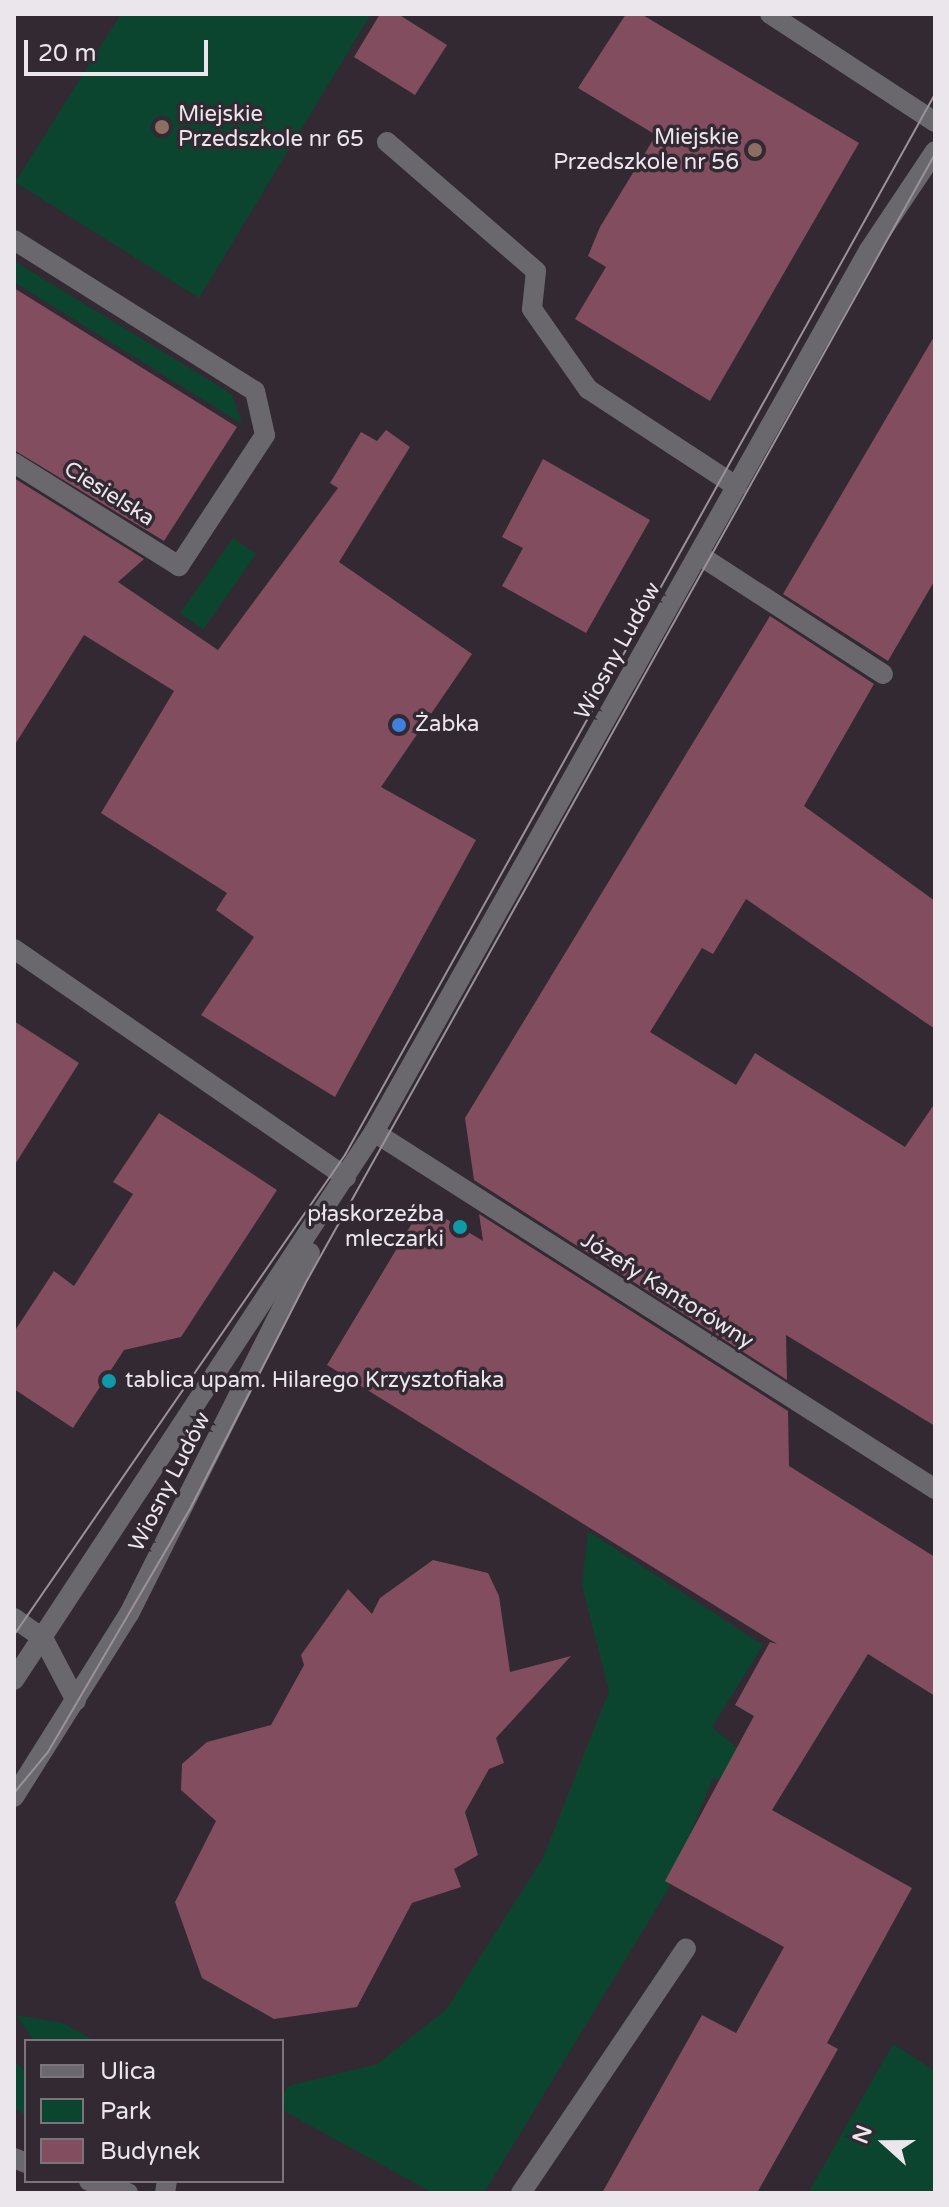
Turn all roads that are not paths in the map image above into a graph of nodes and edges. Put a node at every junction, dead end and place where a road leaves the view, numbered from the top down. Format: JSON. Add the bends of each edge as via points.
{"nodes":[{"id":1,"x":770,"y":14,"type":"edge"},
{"id":2,"x":935,"y":122,"type":"edge"},
{"id":3,"x":387,"y":142,"type":"dead end"},
{"id":4,"x":935,"y":151,"type":"edge"},
{"id":5,"x":14,"y":240,"type":"edge"},
{"id":6,"x":14,"y":463,"type":"edge"},
{"id":7,"x":737,"y":487,"type":"junction"},
{"id":8,"x":699,"y":555,"type":"junction"},
{"id":9,"x":883,"y":674,"type":"dead end"},
{"id":10,"x":14,"y":949,"type":"edge"},
{"id":11,"x":374,"y":1132,"type":"junction"},
{"id":12,"x":346,"y":1177,"type":"junction"},
{"id":13,"x":935,"y":1489,"type":"edge"},
{"id":14,"x":14,"y":1618,"type":"edge"},
{"id":15,"x":43,"y":1638,"type":"junction"},
{"id":16,"x":14,"y":1680,"type":"edge"},
{"id":17,"x":76,"y":1701,"type":"junction"},
{"id":18,"x":14,"y":1797,"type":"edge"},
{"id":19,"x":686,"y":1948,"type":"dead end"},
{"id":20,"x":96,"y":2183,"type":"edge"},
{"id":21,"x":128,"y":2193,"type":"edge"},
{"id":22,"x":521,"y":2193,"type":"edge"}],
"edges":[{"from":1,"to":2,"type":"street"},
{"from":3,"to":7,"type":"street","via":[[536,271],[532,309],[588,389]]},
{"from":4,"to":7,"type":"street","name":"Wiosny Ludów","via":[[869,250]]},
{"from":5,"to":6,"type":"street","name":"Ciesielska","via":[[255,391],[265,435],[179,566]]},
{"from":7,"to":8,"type":"street","name":"Wiosny Ludów"},
{"from":8,"to":9,"type":"street"},
{"from":8,"to":11,"type":"street","name":"Wiosny Ludów"},
{"from":10,"to":12,"type":"street"},
{"from":11,"to":12,"type":"street","name":"Wiosny Ludów"},
{"from":11,"to":13,"type":"street","name":"Józefy Kantorówny"},
{"from":12,"to":15,"type":"street","name":"Wiosny Ludów"},
{"from":12,"to":17,"type":"street","name":"Wiosny Ludów","via":[[129,1614]]},
{"from":14,"to":15,"type":"street"},
{"from":15,"to":16,"type":"street","name":"Wiosny Ludów"},
{"from":15,"to":17,"type":"street"},
{"from":17,"to":18,"type":"street","name":"Wiosny Ludów"},
{"from":19,"to":22,"type":"street"},
{"from":20,"to":21,"type":"street"}]}
